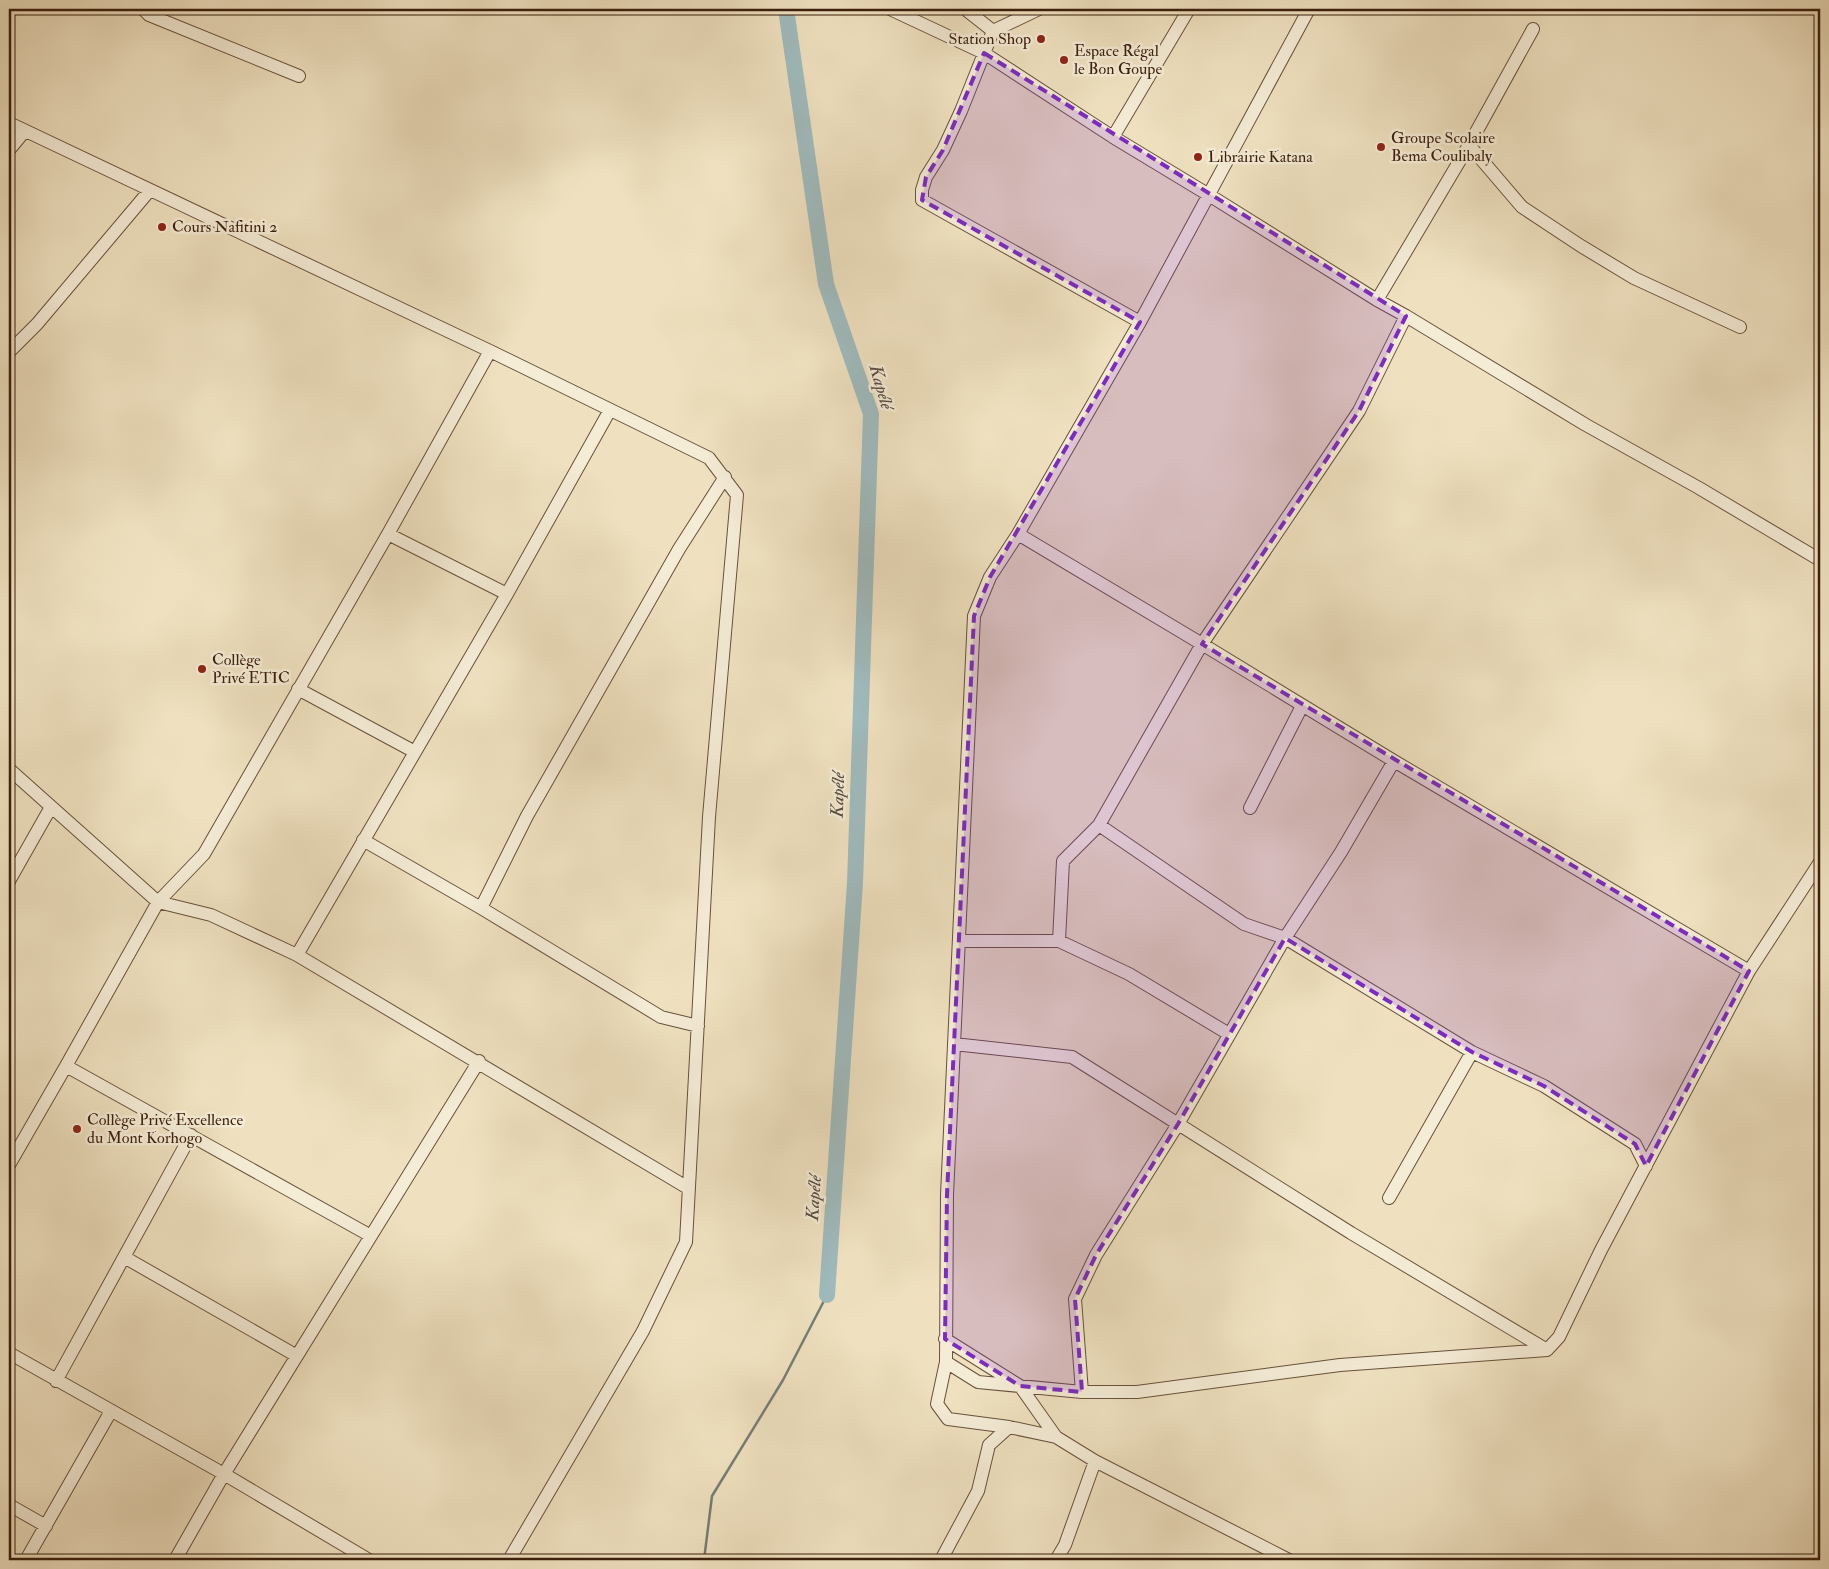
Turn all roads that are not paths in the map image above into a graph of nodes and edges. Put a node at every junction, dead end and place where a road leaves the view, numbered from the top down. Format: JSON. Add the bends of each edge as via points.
{"nodes":[{"id":1,"x":143,"y":9,"type":"edge"},
{"id":2,"x":890,"y":9,"type":"edge"},
{"id":3,"x":965,"y":9,"type":"edge"},
{"id":4,"x":1039,"y":9,"type":"edge"},
{"id":5,"x":1189,"y":9,"type":"edge"},
{"id":6,"x":1309,"y":9,"type":"edge"},
{"id":7,"x":1533,"y":29,"type":"dead end"},
{"id":8,"x":993,"y":31,"type":"junction"},
{"id":9,"x":984,"y":53,"type":"junction"},
{"id":10,"x":299,"y":76,"type":"dead end"},
{"id":11,"x":9,"y":123,"type":"edge"},
{"id":12,"x":24,"y":132,"type":"junction"},
{"id":13,"x":1113,"y":137,"type":"junction"},
{"id":14,"x":1469,"y":145,"type":"junction"},
{"id":15,"x":9,"y":150,"type":"edge"},
{"id":16,"x":150,"y":190,"type":"junction"},
{"id":17,"x":1209,"y":194,"type":"junction"},
{"id":18,"x":1377,"y":300,"type":"junction"},
{"id":19,"x":1406,"y":316,"type":"junction"},
{"id":20,"x":1140,"y":322,"type":"junction"},
{"id":21,"x":1740,"y":327,"type":"dead end"},
{"id":22,"x":490,"y":351,"type":"junction"},
{"id":23,"x":9,"y":352,"type":"edge"},
{"id":24,"x":610,"y":410,"type":"junction"},
{"id":25,"x":725,"y":476,"type":"junction"},
{"id":26,"x":388,"y":534,"type":"junction"},
{"id":27,"x":1018,"y":534,"type":"junction"},
{"id":28,"x":1820,"y":560,"type":"edge"},
{"id":29,"x":507,"y":594,"type":"junction"},
{"id":30,"x":1202,"y":644,"type":"junction"},
{"id":31,"x":298,"y":689,"type":"junction"},
{"id":32,"x":1302,"y":706,"type":"junction"},
{"id":33,"x":415,"y":752,"type":"junction"},
{"id":34,"x":1394,"y":761,"type":"junction"},
{"id":35,"x":9,"y":770,"type":"edge"},
{"id":36,"x":51,"y":807,"type":"junction"},
{"id":37,"x":1250,"y":808,"type":"dead end"},
{"id":38,"x":1099,"y":825,"type":"junction"},
{"id":39,"x":364,"y":840,"type":"junction"},
{"id":40,"x":1820,"y":862,"type":"edge"},
{"id":41,"x":9,"y":881,"type":"edge"},
{"id":42,"x":158,"y":902,"type":"junction"},
{"id":43,"x":481,"y":908,"type":"junction"},
{"id":44,"x":1285,"y":938,"type":"junction"},
{"id":45,"x":1059,"y":941,"type":"junction"},
{"id":46,"x":959,"y":942,"type":"junction"},
{"id":47,"x":297,"y":955,"type":"junction"},
{"id":48,"x":1749,"y":971,"type":"junction"},
{"id":49,"x":698,"y":1026,"type":"junction"},
{"id":50,"x":1229,"y":1034,"type":"junction"},
{"id":51,"x":954,"y":1044,"type":"junction"},
{"id":52,"x":1472,"y":1052,"type":"junction"},
{"id":53,"x":478,"y":1062,"type":"junction"},
{"id":54,"x":66,"y":1066,"type":"junction"},
{"id":55,"x":1178,"y":1124,"type":"junction"},
{"id":56,"x":191,"y":1135,"type":"junction"},
{"id":57,"x":9,"y":1165,"type":"edge"},
{"id":58,"x":1646,"y":1166,"type":"junction"},
{"id":59,"x":688,"y":1188,"type":"junction"},
{"id":60,"x":1389,"y":1198,"type":"dead end"},
{"id":61,"x":371,"y":1236,"type":"junction"},
{"id":62,"x":124,"y":1257,"type":"junction"},
{"id":63,"x":945,"y":1339,"type":"junction"},
{"id":64,"x":1547,"y":1350,"type":"junction"},
{"id":65,"x":9,"y":1353,"type":"edge"},
{"id":66,"x":297,"y":1356,"type":"junction"},
{"id":67,"x":946,"y":1362,"type":"junction"},
{"id":68,"x":56,"y":1381,"type":"junction"},
{"id":69,"x":1020,"y":1386,"type":"junction"},
{"id":70,"x":1082,"y":1392,"type":"junction"},
{"id":71,"x":111,"y":1411,"type":"junction"},
{"id":72,"x":1009,"y":1427,"type":"junction"},
{"id":73,"x":1056,"y":1437,"type":"junction"},
{"id":74,"x":1095,"y":1461,"type":"junction"},
{"id":75,"x":224,"y":1474,"type":"junction"},
{"id":76,"x":9,"y":1505,"type":"edge"},
{"id":77,"x":46,"y":1526,"type":"junction"},
{"id":78,"x":26,"y":1560,"type":"edge"},
{"id":79,"x":175,"y":1560,"type":"edge"},
{"id":80,"x":369,"y":1560,"type":"edge"},
{"id":81,"x":509,"y":1560,"type":"edge"},
{"id":82,"x":941,"y":1560,"type":"edge"},
{"id":83,"x":1056,"y":1560,"type":"edge"},
{"id":84,"x":1289,"y":1560,"type":"edge"}],
"edges":[{"from":1,"to":10,"type":"street","via":[[149,15]]},
{"from":2,"to":9,"type":"street"},
{"from":3,"to":8,"type":"street"},
{"from":4,"to":8,"type":"street"},
{"from":5,"to":13,"type":"street"},
{"from":6,"to":17,"type":"street"},
{"from":7,"to":14,"type":"street"},
{"from":8,"to":9,"type":"street"},
{"from":9,"to":13,"type":"street"},
{"from":9,"to":20,"type":"street","via":[[947,142],[926,177],[922,200]]},
{"from":11,"to":12,"type":"street"},
{"from":12,"to":15,"type":"street"},
{"from":12,"to":16,"type":"street"},
{"from":13,"to":17,"type":"street"},
{"from":14,"to":18,"type":"street"},
{"from":14,"to":21,"type":"street","via":[[1522,207],[1634,278]]},
{"from":16,"to":22,"type":"street"},
{"from":16,"to":23,"type":"street"},
{"from":17,"to":18,"type":"street"},
{"from":17,"to":20,"type":"street"},
{"from":18,"to":19,"type":"street"},
{"from":19,"to":28,"type":"street","via":[[1586,425]]},
{"from":19,"to":30,"type":"street","via":[[1359,411]]},
{"from":20,"to":27,"type":"street"},
{"from":22,"to":24,"type":"street"},
{"from":22,"to":26,"type":"street"},
{"from":24,"to":25,"type":"street","via":[[710,458]]},
{"from":24,"to":29,"type":"street"},
{"from":25,"to":43,"type":"street","via":[[679,549],[532,807]]},
{"from":25,"to":49,"type":"street","via":[[738,495],[709,817]]},
{"from":26,"to":29,"type":"street"},
{"from":26,"to":31,"type":"street"},
{"from":27,"to":30,"type":"street"},
{"from":27,"to":46,"type":"street","via":[[990,577],[974,616]]},
{"from":29,"to":33,"type":"street"},
{"from":30,"to":32,"type":"street"},
{"from":30,"to":38,"type":"street"},
{"from":31,"to":33,"type":"street"},
{"from":31,"to":42,"type":"street","via":[[204,854]]},
{"from":32,"to":34,"type":"street"},
{"from":32,"to":37,"type":"street"},
{"from":33,"to":39,"type":"street"},
{"from":34,"to":44,"type":"street","via":[[1341,852]]},
{"from":34,"to":48,"type":"street"},
{"from":35,"to":36,"type":"street"},
{"from":36,"to":41,"type":"street"},
{"from":36,"to":42,"type":"street"},
{"from":38,"to":44,"type":"street","via":[[1244,924]]},
{"from":38,"to":45,"type":"street","via":[[1063,861]]},
{"from":39,"to":43,"type":"street"},
{"from":39,"to":47,"type":"street"},
{"from":40,"to":48,"type":"street"},
{"from":42,"to":47,"type":"street","via":[[211,915]]},
{"from":42,"to":54,"type":"street"},
{"from":43,"to":49,"type":"street","via":[[662,1017]]},
{"from":44,"to":50,"type":"street"},
{"from":44,"to":52,"type":"street"},
{"from":45,"to":46,"type":"street"},
{"from":45,"to":50,"type":"street","via":[[1129,974]]},
{"from":46,"to":51,"type":"street"},
{"from":47,"to":53,"type":"street"},
{"from":48,"to":58,"type":"street"},
{"from":49,"to":59,"type":"street"},
{"from":50,"to":55,"type":"street"},
{"from":51,"to":55,"type":"street","via":[[1072,1057]]},
{"from":51,"to":63,"type":"street"},
{"from":52,"to":58,"type":"street","via":[[1544,1086],[1635,1144]]},
{"from":52,"to":60,"type":"street"},
{"from":53,"to":59,"type":"street"},
{"from":53,"to":61,"type":"street"},
{"from":54,"to":56,"type":"street"},
{"from":54,"to":57,"type":"street"},
{"from":55,"to":64,"type":"street","via":[[1351,1233]]},
{"from":55,"to":70,"type":"street","via":[[1096,1255],[1075,1299]]},
{"from":56,"to":61,"type":"street"},
{"from":56,"to":62,"type":"street"},
{"from":58,"to":64,"type":"street","via":[[1558,1337]]},
{"from":59,"to":81,"type":"street","via":[[686,1242],[643,1331]]},
{"from":61,"to":66,"type":"street"},
{"from":62,"to":66,"type":"street"},
{"from":62,"to":68,"type":"street"},
{"from":63,"to":67,"type":"street"},
{"from":63,"to":69,"type":"street"},
{"from":64,"to":70,"type":"street","via":[[1340,1365],[1137,1392]]},
{"from":65,"to":68,"type":"street"},
{"from":66,"to":75,"type":"street"},
{"from":67,"to":69,"type":"street","via":[[978,1382]]},
{"from":67,"to":72,"type":"street","via":[[937,1404],[948,1418]]},
{"from":68,"to":71,"type":"street"},
{"from":69,"to":70,"type":"street"},
{"from":69,"to":73,"type":"street"},
{"from":71,"to":75,"type":"street"},
{"from":71,"to":77,"type":"street"},
{"from":72,"to":73,"type":"street"},
{"from":72,"to":82,"type":"street","via":[[989,1445],[978,1491]]},
{"from":73,"to":74,"type":"street"},
{"from":74,"to":83,"type":"street","via":[[1065,1545]]},
{"from":74,"to":84,"type":"street"},
{"from":75,"to":79,"type":"street"},
{"from":75,"to":80,"type":"street"},
{"from":76,"to":77,"type":"street"},
{"from":77,"to":78,"type":"street"}]}
